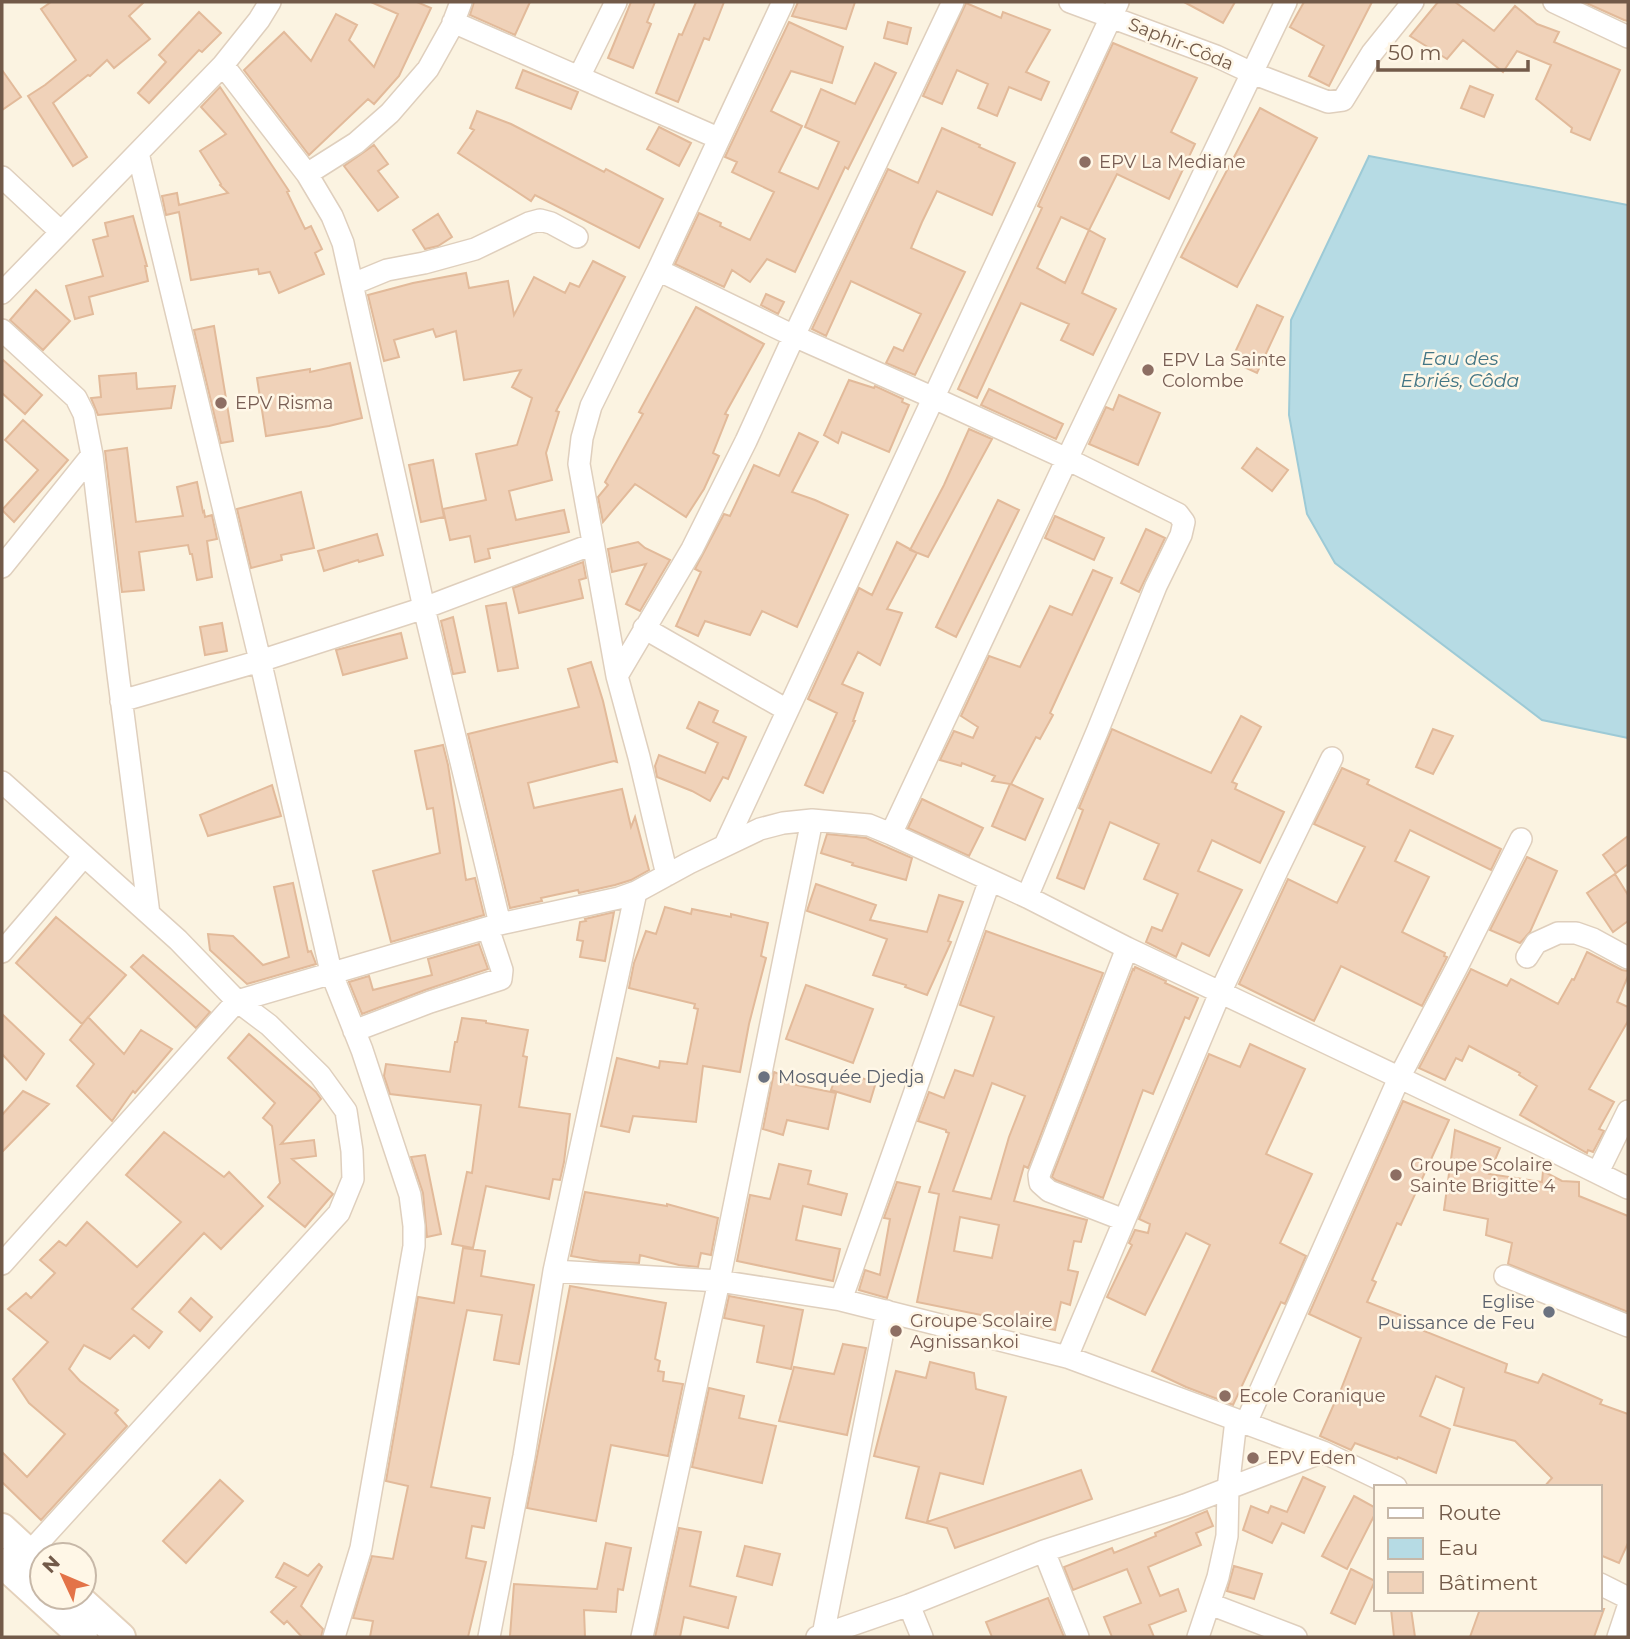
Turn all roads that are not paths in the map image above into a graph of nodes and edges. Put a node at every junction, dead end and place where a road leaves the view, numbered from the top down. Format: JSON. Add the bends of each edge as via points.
{"nodes":[{"id":1,"x":270,"y":2,"type":"edge"},
{"id":2,"x":461,"y":2,"type":"edge"},
{"id":3,"x":616,"y":2,"type":"edge"},
{"id":4,"x":783,"y":2,"type":"edge"},
{"id":5,"x":953,"y":2,"type":"edge"},
{"id":6,"x":1070,"y":2,"type":"edge"},
{"id":7,"x":1286,"y":2,"type":"edge"},
{"id":8,"x":1413,"y":2,"type":"edge"},
{"id":9,"x":1554,"y":2,"type":"edge"},
{"id":10,"x":1114,"y":9,"type":"edge"},
{"id":11,"x":453,"y":22,"type":"junction"},
{"id":12,"x":1628,"y":37,"type":"edge"},
{"id":13,"x":223,"y":65,"type":"junction"},
{"id":14,"x":1252,"y":74,"type":"junction"},
{"id":15,"x":579,"y":77,"type":"junction"},
{"id":16,"x":719,"y":138,"type":"junction"},
{"id":17,"x":138,"y":153,"type":"junction"},
{"id":18,"x":307,"y":174,"type":"junction"},
{"id":19,"x":2,"y":177,"type":"edge"},
{"id":20,"x":61,"y":232,"type":"junction"},
{"id":21,"x":577,"y":237,"type":"dead end"},
{"id":22,"x":658,"y":270,"type":"junction"},
{"id":23,"x":353,"y":284,"type":"junction"},
{"id":24,"x":2,"y":293,"type":"edge"},
{"id":25,"x":2,"y":330,"type":"edge"},
{"id":26,"x":794,"y":336,"type":"junction"},
{"id":27,"x":934,"y":398,"type":"junction"},
{"id":28,"x":92,"y":454,"type":"junction"},
{"id":29,"x":1067,"y":459,"type":"junction"},
{"id":30,"x":593,"y":544,"type":"junction"},
{"id":31,"x":2,"y":567,"type":"edge"},
{"id":32,"x":424,"y":608,"type":"junction"},
{"id":33,"x":644,"y":628,"type":"junction"},
{"id":34,"x":260,"y":661,"type":"junction"},
{"id":35,"x":617,"y":676,"type":"junction"},
{"id":36,"x":121,"y":701,"type":"junction"},
{"id":37,"x":787,"y":710,"type":"junction"},
{"id":38,"x":1332,"y":758,"type":"dead end"},
{"id":39,"x":2,"y":782,"type":"edge"},
{"id":40,"x":811,"y":820,"type":"junction"},
{"id":41,"x":891,"y":834,"type":"junction"},
{"id":42,"x":1521,"y":839,"type":"dead end"},
{"id":43,"x":725,"y":845,"type":"junction"},
{"id":44,"x":84,"y":856,"type":"junction"},
{"id":45,"x":667,"y":874,"type":"junction"},
{"id":46,"x":990,"y":880,"type":"junction"},
{"id":47,"x":636,"y":892,"type":"junction"},
{"id":48,"x":1027,"y":897,"type":"junction"},
{"id":49,"x":149,"y":914,"type":"junction"},
{"id":50,"x":494,"y":926,"type":"junction"},
{"id":51,"x":1127,"y":948,"type":"junction"},
{"id":52,"x":2,"y":952,"type":"edge"},
{"id":53,"x":1527,"y":957,"type":"dead end"},
{"id":54,"x":1628,"y":958,"type":"edge"},
{"id":55,"x":331,"y":972,"type":"junction"},
{"id":56,"x":1220,"y":993,"type":"junction"},
{"id":57,"x":237,"y":1001,"type":"junction"},
{"id":58,"x":354,"y":1031,"type":"junction"},
{"id":59,"x":1399,"y":1078,"type":"junction"},
{"id":60,"x":1628,"y":1111,"type":"edge"},
{"id":61,"x":1598,"y":1172,"type":"junction"},
{"id":62,"x":1628,"y":1188,"type":"edge"},
{"id":63,"x":1124,"y":1220,"type":"junction"},
{"id":64,"x":2,"y":1264,"type":"edge"},
{"id":65,"x":554,"y":1270,"type":"junction"},
{"id":66,"x":1504,"y":1276,"type":"dead end"},
{"id":67,"x":719,"y":1281,"type":"junction"},
{"id":68,"x":841,"y":1300,"type":"junction"},
{"id":69,"x":887,"y":1311,"type":"junction"},
{"id":70,"x":1628,"y":1326,"type":"edge"},
{"id":71,"x":1066,"y":1357,"type":"junction"},
{"id":72,"x":1241,"y":1422,"type":"junction"},
{"id":73,"x":1323,"y":1452,"type":"junction"},
{"id":74,"x":1392,"y":1485,"type":"edge"},
{"id":75,"x":1228,"y":1489,"type":"junction"},
{"id":76,"x":2,"y":1528,"type":"edge"},
{"id":77,"x":51,"y":1541,"type":"edge"},
{"id":78,"x":1044,"y":1551,"type":"junction"},
{"id":79,"x":28,"y":1552,"type":"edge"},
{"id":80,"x":2,"y":1563,"type":"edge"},
{"id":81,"x":1602,"y":1585,"type":"edge"},
{"id":82,"x":1628,"y":1598,"type":"edge"},
{"id":83,"x":1210,"y":1604,"type":"junction"},
{"id":84,"x":909,"y":1605,"type":"junction"},
{"id":85,"x":1628,"y":1607,"type":"edge"},
{"id":86,"x":92,"y":1611,"type":"edge"},
{"id":87,"x":820,"y":1636,"type":"edge"},
{"id":88,"x":83,"y":1637,"type":"edge"},
{"id":89,"x":121,"y":1637,"type":"edge"},
{"id":90,"x":334,"y":1637,"type":"edge"},
{"id":91,"x":489,"y":1637,"type":"edge"},
{"id":92,"x":642,"y":1637,"type":"edge"},
{"id":93,"x":922,"y":1637,"type":"edge"},
{"id":94,"x":1078,"y":1637,"type":"edge"},
{"id":95,"x":1198,"y":1637,"type":"edge"},
{"id":96,"x":1296,"y":1637,"type":"edge"},
{"id":97,"x":1618,"y":1637,"type":"edge"}],
"edges":[{"from":1,"to":13,"type":"street"},
{"from":2,"to":11,"type":"street"},
{"from":3,"to":15,"type":"street"},
{"from":4,"to":16,"type":"street"},
{"from":5,"to":26,"type":"street"},
{"from":6,"to":10,"type":"street","name":"Saphir-Côda"},
{"from":7,"to":14,"type":"street"},
{"from":8,"to":14,"type":"street","name":"Saphir-Côda","via":[[1372,53],[1343,100],[1328,102]]},
{"from":9,"to":12,"type":"street"},
{"from":10,"to":14,"type":"street","name":"Saphir-Côda"},
{"from":10,"to":27,"type":"street"},
{"from":11,"to":15,"type":"street"},
{"from":11,"to":18,"type":"street","via":[[428,69],[390,113],[356,143]]},
{"from":13,"to":17,"type":"street"},
{"from":13,"to":18,"type":"street"},
{"from":14,"to":29,"type":"street"},
{"from":15,"to":16,"type":"street"},
{"from":16,"to":22,"type":"street"},
{"from":17,"to":20,"type":"street"},
{"from":17,"to":34,"type":"street"},
{"from":18,"to":23,"type":"street","via":[[332,216]]},
{"from":19,"to":20,"type":"street"},
{"from":20,"to":24,"type":"street"},
{"from":21,"to":23,"type":"street","via":[[540,220],[475,249],[387,270]]},
{"from":22,"to":26,"type":"street"},
{"from":22,"to":30,"type":"street","via":[[591,407],[582,438],[579,464]]},
{"from":23,"to":32,"type":"street"},
{"from":25,"to":28,"type":"street","via":[[76,398]]},
{"from":26,"to":27,"type":"street"},
{"from":26,"to":33,"type":"street","via":[[692,549]]},
{"from":27,"to":29,"type":"street"},
{"from":27,"to":37,"type":"street"},
{"from":28,"to":31,"type":"street"},
{"from":28,"to":36,"type":"street"},
{"from":29,"to":41,"type":"street"},
{"from":29,"to":48,"type":"street","via":[[1178,514],[1184,522]]},
{"from":30,"to":32,"type":"street"},
{"from":30,"to":35,"type":"street"},
{"from":32,"to":34,"type":"street"},
{"from":32,"to":50,"type":"street"},
{"from":33,"to":35,"type":"street"},
{"from":33,"to":37,"type":"street"},
{"from":34,"to":36,"type":"street"},
{"from":34,"to":55,"type":"street"},
{"from":35,"to":45,"type":"street"},
{"from":36,"to":49,"type":"street"},
{"from":37,"to":43,"type":"street"},
{"from":38,"to":56,"type":"street"},
{"from":39,"to":44,"type":"street"},
{"from":40,"to":41,"type":"street","via":[[869,825]]},
{"from":40,"to":43,"type":"street","via":[[760,829]]},
{"from":40,"to":67,"type":"street"},
{"from":41,"to":46,"type":"street"},
{"from":42,"to":59,"type":"street"},
{"from":43,"to":45,"type":"street"},
{"from":44,"to":49,"type":"street"},
{"from":44,"to":52,"type":"street"},
{"from":45,"to":47,"type":"street"},
{"from":46,"to":48,"type":"street"},
{"from":46,"to":68,"type":"street"},
{"from":47,"to":50,"type":"street"},
{"from":47,"to":65,"type":"street"},
{"from":48,"to":51,"type":"street"},
{"from":49,"to":57,"type":"street"},
{"from":50,"to":55,"type":"street"},
{"from":50,"to":58,"type":"street","via":[[501,979]]},
{"from":51,"to":56,"type":"street"},
{"from":51,"to":63,"type":"street","via":[[1039,1175],[1049,1191]]},
{"from":53,"to":54,"type":"street","via":[[1536,943],[1558,933],[1576,933]]},
{"from":55,"to":57,"type":"street"},
{"from":55,"to":58,"type":"street"},
{"from":56,"to":59,"type":"street"},
{"from":56,"to":63,"type":"street"},
{"from":57,"to":64,"type":"street"},
{"from":57,"to":77,"type":"street","via":[[320,1075],[346,1111],[353,1179],[339,1213]]},
{"from":58,"to":90,"type":"street","via":[[410,1195],[414,1246],[360,1548]]},
{"from":59,"to":61,"type":"street"},
{"from":59,"to":72,"type":"street"},
{"from":60,"to":61,"type":"street"},
{"from":61,"to":62,"type":"street"},
{"from":63,"to":71,"type":"street"},
{"from":65,"to":67,"type":"street"},
{"from":65,"to":91,"type":"street"},
{"from":66,"to":70,"type":"street"},
{"from":67,"to":68,"type":"street"},
{"from":67,"to":92,"type":"street"},
{"from":68,"to":69,"type":"street"},
{"from":69,"to":71,"type":"street"},
{"from":69,"to":87,"type":"street"},
{"from":71,"to":72,"type":"street"},
{"from":72,"to":73,"type":"street"},
{"from":72,"to":75,"type":"street"},
{"from":73,"to":74,"type":"street"},
{"from":73,"to":75,"type":"street"},
{"from":75,"to":78,"type":"street"},
{"from":75,"to":83,"type":"street","via":[[1227,1536]]},
{"from":76,"to":79,"type":"street"},
{"from":78,"to":84,"type":"street"},
{"from":78,"to":94,"type":"street"},
{"from":80,"to":88,"type":"street"},
{"from":81,"to":82,"type":"street"},
{"from":83,"to":95,"type":"street"},
{"from":83,"to":96,"type":"street"},
{"from":84,"to":87,"type":"street"},
{"from":84,"to":93,"type":"street"},
{"from":85,"to":97,"type":"street"},
{"from":86,"to":89,"type":"street"}]}
